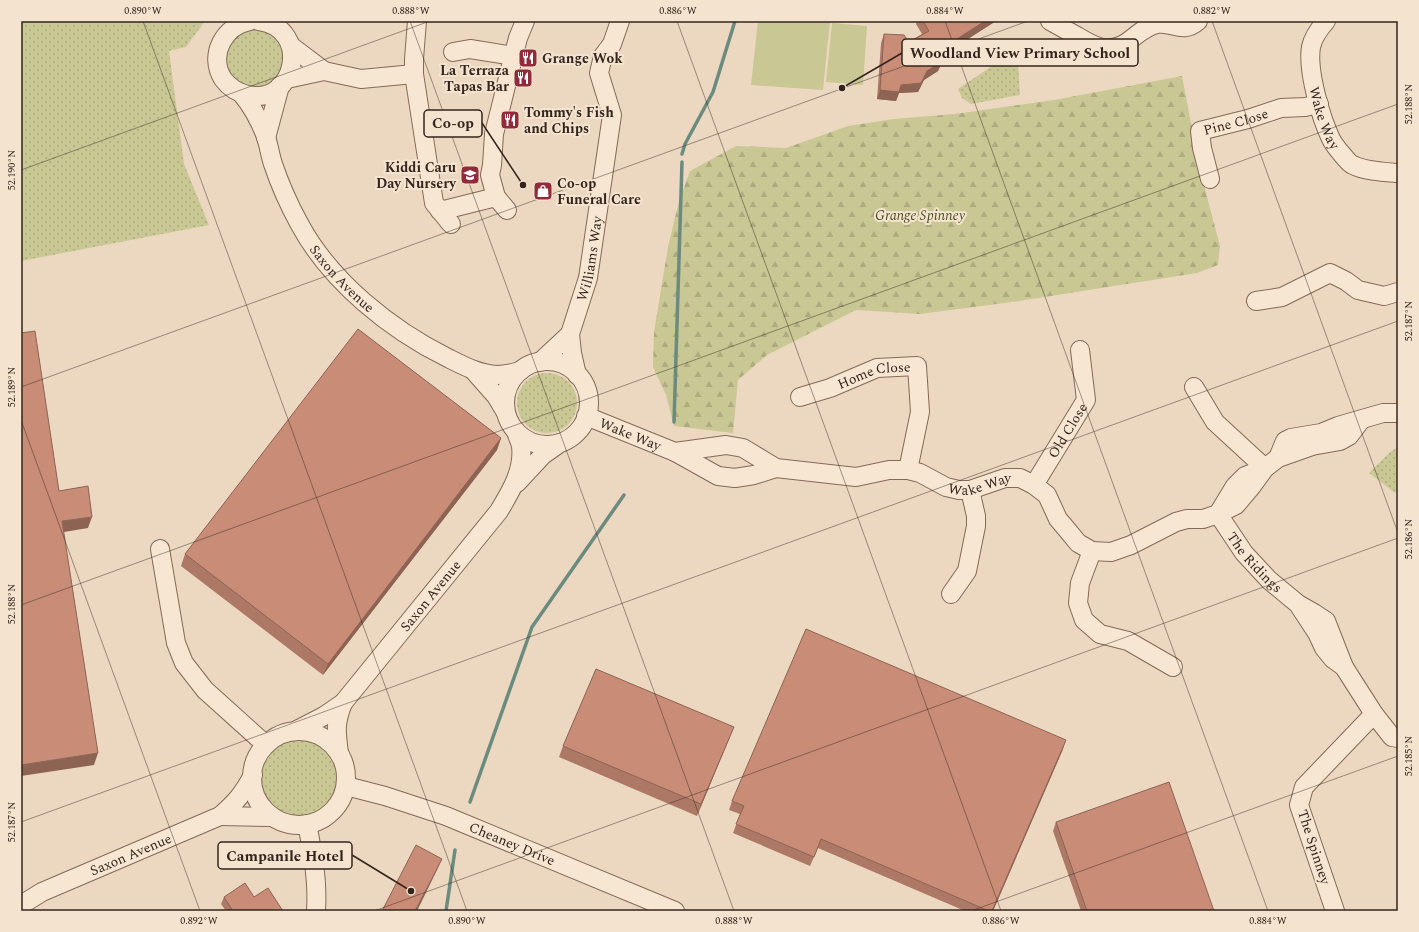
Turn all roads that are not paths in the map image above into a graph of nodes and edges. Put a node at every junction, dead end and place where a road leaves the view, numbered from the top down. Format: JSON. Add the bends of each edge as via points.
{"nodes":[{"id":1,"x":250,"y":21,"type":"edge"},
{"id":2,"x":259,"y":21,"type":"edge"},
{"id":3,"x":417,"y":21,"type":"edge"},
{"id":4,"x":525,"y":21,"type":"edge"},
{"id":5,"x":620,"y":21,"type":"edge"},
{"id":6,"x":1050,"y":21,"type":"edge"},
{"id":7,"x":1198,"y":21,"type":"edge"},
{"id":8,"x":1326,"y":21,"type":"edge"},
{"id":9,"x":289,"y":35,"type":"edge"},
{"id":10,"x":453,"y":52,"type":"dead end"},
{"id":11,"x":514,"y":56,"type":"junction"},
{"id":12,"x":324,"y":71,"type":"junction"},
{"id":13,"x":414,"y":74,"type":"junction"},
{"id":14,"x":283,"y":83,"type":"junction"},
{"id":15,"x":241,"y":93,"type":"junction"},
{"id":16,"x":1319,"y":104,"type":"junction"},
{"id":17,"x":266,"y":138,"type":"junction"},
{"id":18,"x":1398,"y":173,"type":"edge"},
{"id":19,"x":1210,"y":179,"type":"dead end"},
{"id":20,"x":1398,"y":292,"type":"edge"},
{"id":21,"x":1256,"y":301,"type":"dead end"},
{"id":22,"x":570,"y":334,"type":"junction"},
{"id":23,"x":1080,"y":350,"type":"dead end"},
{"id":24,"x":540,"y":362,"type":"junction"},
{"id":25,"x":473,"y":370,"type":"junction"},
{"id":26,"x":520,"y":371,"type":"junction"},
{"id":27,"x":578,"y":375,"type":"junction"},
{"id":28,"x":1194,"y":386,"type":"dead end"},
{"id":29,"x":800,"y":397,"type":"dead end"},
{"id":30,"x":506,"y":411,"type":"junction"},
{"id":31,"x":1398,"y":414,"type":"edge"},
{"id":32,"x":586,"y":416,"type":"junction"},
{"id":33,"x":516,"y":431,"type":"junction"},
{"id":34,"x":560,"y":443,"type":"junction"},
{"id":35,"x":675,"y":452,"type":"junction"},
{"id":36,"x":1272,"y":463,"type":"junction"},
{"id":37,"x":776,"y":468,"type":"junction"},
{"id":38,"x":908,"y":470,"type":"junction"},
{"id":39,"x":1034,"y":484,"type":"junction"},
{"id":40,"x":514,"y":486,"type":"junction"},
{"id":41,"x":970,"y":490,"type":"junction"},
{"id":42,"x":1218,"y":514,"type":"junction"},
{"id":43,"x":160,"y":549,"type":"dead end"},
{"id":44,"x":1092,"y":551,"type":"junction"},
{"id":45,"x":952,"y":594,"type":"dead end"},
{"id":46,"x":1173,"y":667,"type":"dead end"},
{"id":47,"x":343,"y":703,"type":"junction"},
{"id":48,"x":1374,"y":714,"type":"junction"},
{"id":49,"x":295,"y":731,"type":"junction"},
{"id":50,"x":1398,"y":738,"type":"edge"},
{"id":51,"x":266,"y":745,"type":"junction"},
{"id":52,"x":339,"y":753,"type":"junction"},
{"id":53,"x":252,"y":775,"type":"junction"},
{"id":54,"x":346,"y":786,"type":"junction"},
{"id":55,"x":220,"y":816,"type":"junction"},
{"id":56,"x":273,"y":816,"type":"junction"},
{"id":57,"x":307,"y":824,"type":"junction"},
{"id":58,"x":42,"y":892,"type":"junction"},
{"id":59,"x":21,"y":896,"type":"edge"},
{"id":60,"x":21,"y":904,"type":"edge"},
{"id":61,"x":316,"y":911,"type":"edge"},
{"id":62,"x":675,"y":911,"type":"edge"},
{"id":63,"x":1335,"y":911,"type":"edge"}],
"edges":[{"from":1,"to":15,"type":"street","name":"Saxon Avenue","via":[[233,28],[225,36],[219,46],[217,57],[223,79]]},
{"from":2,"to":9,"type":"street","via":[[276,26]]},
{"from":3,"to":13,"type":"street"},
{"from":4,"to":11,"type":"street"},
{"from":5,"to":22,"type":"street","name":"Williams Way","via":[[612,44],[603,56],[599,73],[612,115],[588,278]]},
{"from":6,"to":7,"type":"street","via":[[1093,46],[1107,48],[1126,43],[1149,26],[1160,24],[1185,28]]},
{"from":8,"to":16,"type":"street","name":"Wake Way","via":[[1313,41],[1311,54],[1312,76]]},
{"from":9,"to":12,"type":"street"},
{"from":9,"to":14,"type":"street","via":[[293,57],[292,69]]},
{"from":10,"to":11,"type":"street","via":[[470,49]]},
{"from":11,"to":13,"type":"street","via":[[494,134],[490,176],[501,204],[446,217],[434,203]]},
{"from":12,"to":13,"type":"street","via":[[361,78]]},
{"from":12,"to":14,"type":"street"},
{"from":14,"to":15,"type":"street","via":[[272,92],[263,95]]},
{"from":14,"to":17,"type":"street"},
{"from":15,"to":17,"type":"street","name":"Saxon Avenue","via":[[250,104]]},
{"from":16,"to":18,"type":"street","name":"Wake Way","via":[[1332,140],[1352,165],[1378,172]]},
{"from":16,"to":19,"type":"street","name":"Pine Close","via":[[1281,108],[1200,131]]},
{"from":17,"to":25,"type":"street","name":"Saxon Avenue","via":[[273,164],[290,204],[301,226],[331,269],[364,303],[398,330]]},
{"from":20,"to":21,"type":"street","via":[[1384,296],[1358,290],[1330,273],[1282,297]]},
{"from":22,"to":24,"type":"street","name":"Williams Way"},
{"from":22,"to":27,"type":"street","name":"Williams Way"},
{"from":23,"to":39,"type":"street","name":"Old Close","via":[[1086,400]]},
{"from":24,"to":26,"type":"street"},
{"from":24,"to":27,"type":"street","via":[[554,362],[567,366]]},
{"from":25,"to":26,"type":"street","name":"Saxon Avenue","via":[[496,375]]},
{"from":25,"to":30,"type":"street","name":"Saxon Avenue"},
{"from":26,"to":30,"type":"street","via":[[508,388],[505,399]]},
{"from":27,"to":32,"type":"street","via":[[585,387],[588,401]]},
{"from":28,"to":36,"type":"street","via":[[1215,422]]},
{"from":29,"to":38,"type":"street","name":"Home Close","via":[[830,388],[877,368],[917,366],[920,412]]},
{"from":30,"to":33,"type":"street"},
{"from":31,"to":36,"type":"street","via":[[1383,414],[1320,433],[1290,438],[1285,441]]},
{"from":32,"to":34,"type":"street","via":[[581,428]]},
{"from":32,"to":35,"type":"street","name":"Wake Way"},
{"from":33,"to":34,"type":"street","via":[[535,443]]},
{"from":33,"to":40,"type":"street","name":"Saxon Avenue","via":[[521,444],[522,461]]},
{"from":34,"to":40,"type":"street","name":"Saxon Avenue","via":[[543,455]]},
{"from":35,"to":37,"type":"street","name":"Wake Way","via":[[726,445],[743,448]]},
{"from":35,"to":37,"type":"street","name":"Wake Way","via":[[718,476],[754,476]]},
{"from":36,"to":42,"type":"street","via":[[1236,505]]},
{"from":37,"to":38,"type":"street","name":"Wake Way","via":[[856,477],[889,470]]},
{"from":38,"to":41,"type":"street","name":"Wake Way","via":[[946,487]]},
{"from":39,"to":41,"type":"street","name":"Wake Way","via":[[1020,478],[1005,478]]},
{"from":39,"to":44,"type":"street","name":"Wake Way","via":[[1047,494],[1058,519],[1078,543]]},
{"from":40,"to":47,"type":"street","name":"Saxon Avenue","via":[[499,511]]},
{"from":41,"to":45,"type":"street","via":[[976,526],[967,571]]},
{"from":42,"to":44,"type":"street","via":[[1203,519],[1176,522],[1131,545],[1111,552]]},
{"from":42,"to":48,"type":"street","name":"The Ridings","via":[[1244,553],[1269,580],[1298,604],[1326,621],[1344,667]]},
{"from":43,"to":51,"type":"street","via":[[176,643],[184,663],[205,690]]},
{"from":44,"to":46,"type":"street","via":[[1078,596],[1084,620],[1100,634],[1128,641]]},
{"from":47,"to":49,"type":"street","name":"Saxon Avenue"},
{"from":47,"to":52,"type":"street","name":"Saxon Avenue","via":[[337,717]]},
{"from":48,"to":50,"type":"street","name":"The Ridings","via":[[1392,738]]},
{"from":48,"to":63,"type":"street","name":"The Spinney","via":[[1304,787],[1299,805]]},
{"from":49,"to":51,"type":"street","via":[[278,736]]},
{"from":49,"to":52,"type":"street","via":[[322,737]]},
{"from":51,"to":53,"type":"street","via":[[255,762]]},
{"from":52,"to":54,"type":"street","via":[[344,763]]},
{"from":53,"to":55,"type":"street","name":"Saxon Avenue","via":[[237,801]]},
{"from":53,"to":56,"type":"street","via":[[258,801]]},
{"from":54,"to":57,"type":"street","via":[[341,800],[332,812],[320,820]]},
{"from":54,"to":62,"type":"street","name":"Cheaney Drive","via":[[446,816]]},
{"from":55,"to":56,"type":"street","name":"Saxon Avenue"},
{"from":55,"to":58,"type":"street","name":"Saxon Avenue"},
{"from":56,"to":57,"type":"street","via":[[293,824]]},
{"from":57,"to":61,"type":"street","via":[[316,877]]},
{"from":58,"to":59,"type":"street","name":"Saxon Avenue"},
{"from":58,"to":60,"type":"street","name":"Saxon Avenue"}]}
